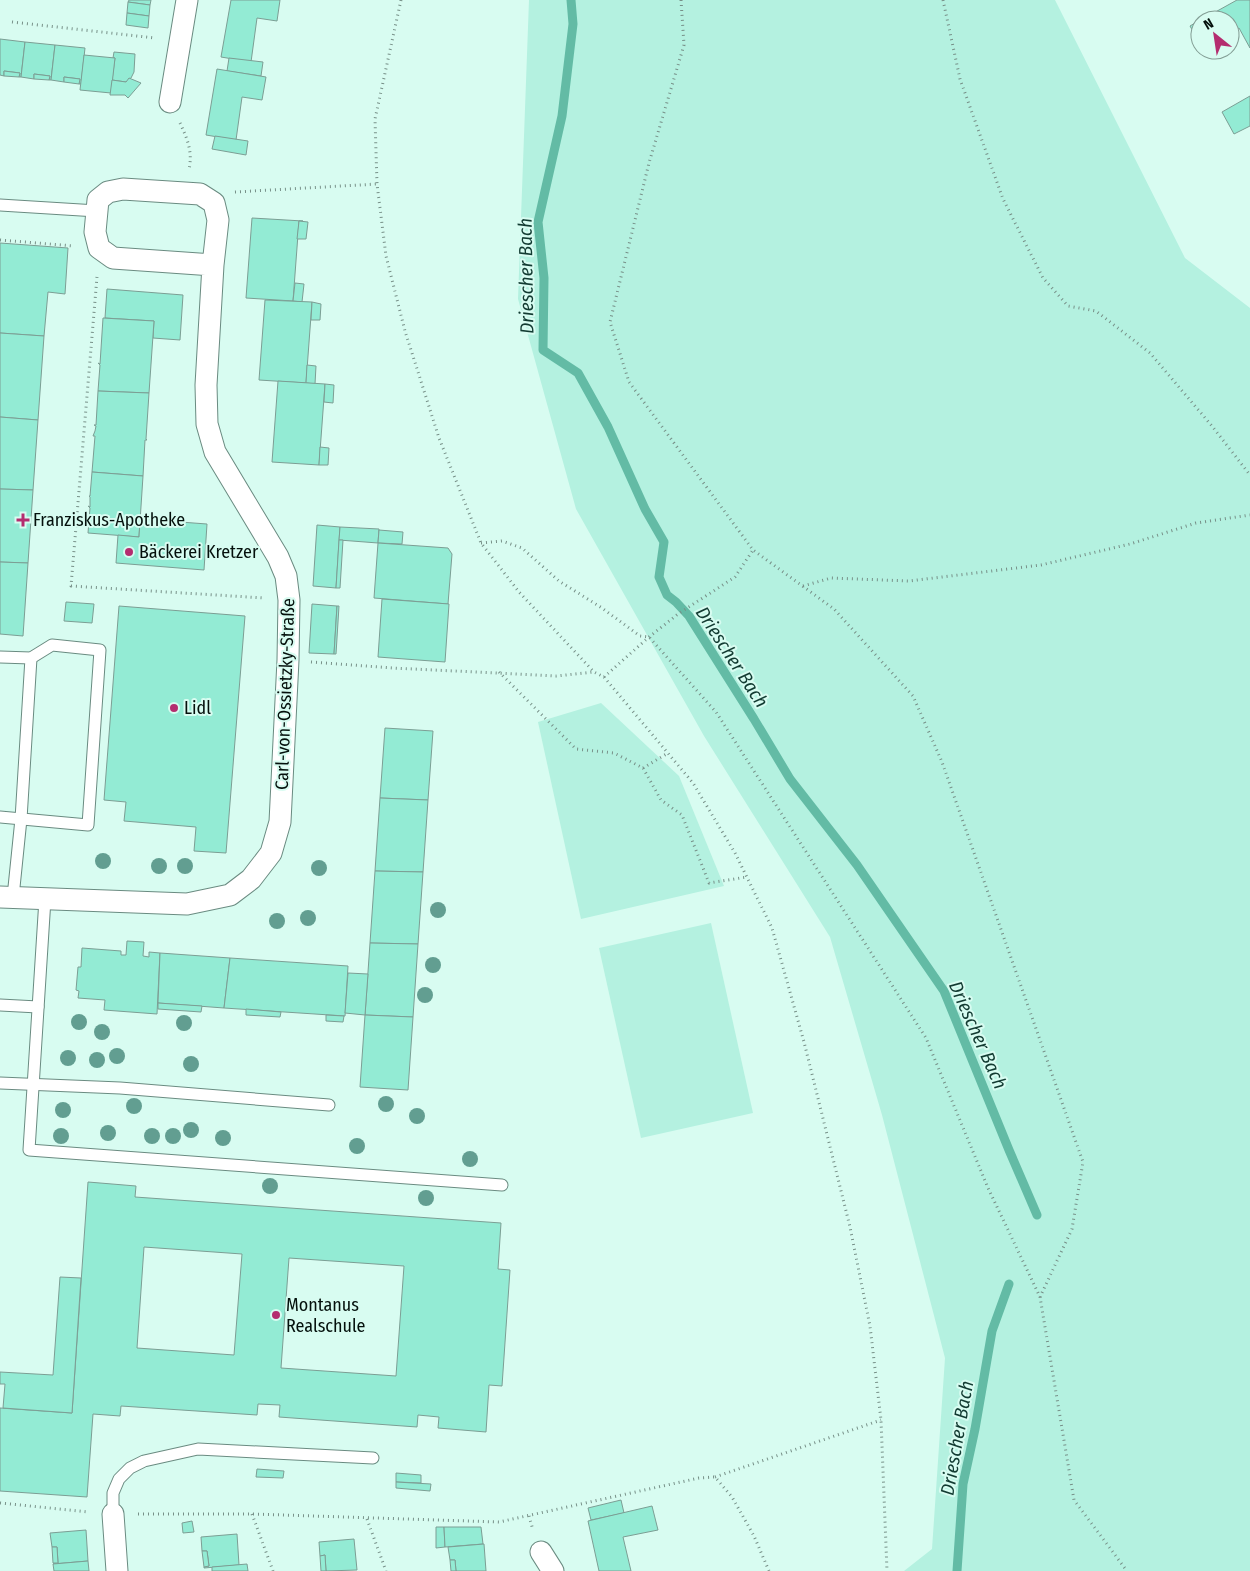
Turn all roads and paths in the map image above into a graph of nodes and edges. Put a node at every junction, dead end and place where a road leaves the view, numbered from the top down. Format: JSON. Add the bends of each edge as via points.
{"nodes":[{"id":1,"x":187,"y":0,"type":"edge"},
{"id":2,"x":401,"y":0,"type":"edge"},
{"id":3,"x":681,"y":0,"type":"edge"},
{"id":4,"x":943,"y":0,"type":"edge"},
{"id":5,"x":12,"y":22,"type":"dead end"},
{"id":6,"x":180,"y":40,"type":"junction"},
{"id":7,"x":170,"y":102,"type":"joint"},
{"id":8,"x":377,"y":184,"type":"junction"},
{"id":9,"x":192,"y":193,"type":"junction"},
{"id":10,"x":0,"y":205,"type":"edge"},
{"id":11,"x":97,"y":211,"type":"junction"},
{"id":12,"x":0,"y":240,"type":"edge"},
{"id":13,"x":99,"y":248,"type":"junction"},
{"id":14,"x":213,"y":265,"type":"junction"},
{"id":15,"x":1250,"y":475,"type":"edge"},
{"id":16,"x":1250,"y":516,"type":"edge"},
{"id":17,"x":481,"y":543,"type":"junction"},
{"id":18,"x":753,"y":550,"type":"junction"},
{"id":19,"x":803,"y":586,"type":"junction"},
{"id":20,"x":257,"y":598,"type":"dead end"},
{"id":21,"x":649,"y":637,"type":"junction"},
{"id":22,"x":0,"y":657,"type":"edge"},
{"id":23,"x":31,"y":658,"type":"junction"},
{"id":24,"x":288,"y":660,"type":"junction"},
{"id":25,"x":499,"y":672,"type":"junction"},
{"id":26,"x":594,"y":672,"type":"junction"},
{"id":27,"x":604,"y":677,"type":"junction"},
{"id":28,"x":668,"y":753,"type":"junction"},
{"id":29,"x":643,"y":768,"type":"junction"},
{"id":30,"x":0,"y":817,"type":"edge"},
{"id":31,"x":21,"y":819,"type":"junction"},
{"id":32,"x":747,"y":877,"type":"junction"},
{"id":33,"x":7,"y":897,"type":"edge"},
{"id":34,"x":45,"y":899,"type":"junction"},
{"id":35,"x":0,"y":1005,"type":"edge"},
{"id":36,"x":38,"y":1007,"type":"junction"},
{"id":37,"x":0,"y":1083,"type":"edge"},
{"id":38,"x":32,"y":1085,"type":"junction"},
{"id":39,"x":328,"y":1105,"type":"dead end"},
{"id":40,"x":502,"y":1185,"type":"dead end"},
{"id":41,"x":1040,"y":1297,"type":"junction"},
{"id":42,"x":881,"y":1420,"type":"junction"},
{"id":43,"x":373,"y":1458,"type":"dead end"},
{"id":44,"x":715,"y":1477,"type":"junction"},
{"id":45,"x":0,"y":1503,"type":"edge"},
{"id":46,"x":113,"y":1514,"type":"junction"},
{"id":47,"x":252,"y":1514,"type":"junction"},
{"id":48,"x":368,"y":1519,"type":"junction"},
{"id":49,"x":541,"y":1552,"type":"dead end"},
{"id":50,"x":118,"y":1571,"type":"edge"},
{"id":51,"x":273,"y":1571,"type":"edge"},
{"id":52,"x":386,"y":1571,"type":"edge"},
{"id":53,"x":553,"y":1571,"type":"edge"},
{"id":54,"x":769,"y":1571,"type":"edge"},
{"id":55,"x":887,"y":1571,"type":"edge"},
{"id":56,"x":1127,"y":1571,"type":"edge"}],
"edges":[{"from":1,"to":6,"type":"street"},
{"from":2,"to":8,"type":"path","via":[[375,118]]},
{"from":3,"to":18,"type":"path","via":[[684,45],[648,163],[610,322],[629,382]]},
{"from":4,"to":15,"type":"path","via":[[960,79],[1003,199],[1043,278],[1068,306],[1096,311],[1150,353]]},
{"from":5,"to":6,"type":"path"},
{"from":6,"to":7,"type":"street"},
{"from":7,"to":9,"type":"path","via":[[188,140]]},
{"from":8,"to":9,"type":"path"},
{"from":8,"to":17,"type":"path","via":[[386,256],[406,331],[439,438]]},
{"from":9,"to":11,"type":"street","via":[[123,189],[108,192],[98,200]]},
{"from":9,"to":14,"type":"street","name":"Carl-von-Ossietzky-Straße","via":[[214,203],[218,220]]},
{"from":10,"to":11,"type":"lane"},
{"from":11,"to":13,"type":"street","via":[[94,232]]},
{"from":12,"to":13,"type":"path"},
{"from":13,"to":14,"type":"street","via":[[112,258]]},
{"from":13,"to":20,"type":"path","via":[[71,586]]},
{"from":14,"to":24,"type":"street","name":"Carl-von-Ossietzky-Straße","via":[[207,424],[215,452],[286,576]]},
{"from":16,"to":19,"type":"path","via":[[1196,523],[1130,544],[1041,565],[909,581],[831,578]]},
{"from":17,"to":21,"type":"path","via":[[502,541],[522,548],[559,581],[640,636]]},
{"from":17,"to":26,"type":"path","via":[[519,592]]},
{"from":18,"to":19,"type":"path"},
{"from":18,"to":21,"type":"path","via":[[735,577]]},
{"from":19,"to":41,"type":"path","via":[[834,609],[913,696],[942,762],[1083,1162],[1072,1229]]},
{"from":21,"to":27,"type":"path"},
{"from":21,"to":41,"type":"path","via":[[716,712],[926,1038],[988,1188]]},
{"from":22,"to":23,"type":"lane"},
{"from":23,"to":31,"type":"lane"},
{"from":23,"to":31,"type":"lane","via":[[52,645],[100,650],[88,825]]},
{"from":24,"to":25,"type":"path"},
{"from":24,"to":34,"type":"street","name":"Carl-von-Ossietzky-Straße","via":[[280,822],[271,853],[251,879],[230,895],[187,904]]},
{"from":25,"to":26,"type":"path","via":[[556,676]]},
{"from":25,"to":29,"type":"path","via":[[576,749],[614,753]]},
{"from":26,"to":27,"type":"path"},
{"from":27,"to":28,"type":"path"},
{"from":28,"to":29,"type":"path"},
{"from":28,"to":32,"type":"path","via":[[693,783]]},
{"from":29,"to":32,"type":"path","via":[[661,800],[682,815],[709,883]]},
{"from":30,"to":31,"type":"lane"},
{"from":31,"to":33,"type":"lane"},
{"from":32,"to":42,"type":"path","via":[[772,928],[848,1218],[870,1326]]},
{"from":33,"to":34,"type":"street","name":"Carl-von-Ossietzky-Straße"},
{"from":34,"to":36,"type":"lane"},
{"from":35,"to":36,"type":"lane"},
{"from":36,"to":38,"type":"lane"},
{"from":37,"to":38,"type":"lane"},
{"from":38,"to":39,"type":"lane","via":[[120,1088]]},
{"from":38,"to":40,"type":"lane","via":[[30,1150]]},
{"from":41,"to":56,"type":"path","via":[[1074,1500]]},
{"from":42,"to":44,"type":"path"},
{"from":42,"to":55,"type":"path"},
{"from":43,"to":46,"type":"lane","via":[[198,1449],[144,1461],[130,1468],[119,1479],[113,1493]]},
{"from":44,"to":48,"type":"path","via":[[500,1522]]},
{"from":44,"to":54,"type":"path","via":[[732,1496]]},
{"from":45,"to":46,"type":"path"},
{"from":46,"to":47,"type":"path"},
{"from":46,"to":50,"type":"street"},
{"from":47,"to":48,"type":"path"},
{"from":47,"to":51,"type":"path"},
{"from":48,"to":52,"type":"path"},
{"from":49,"to":53,"type":"street"}]}
